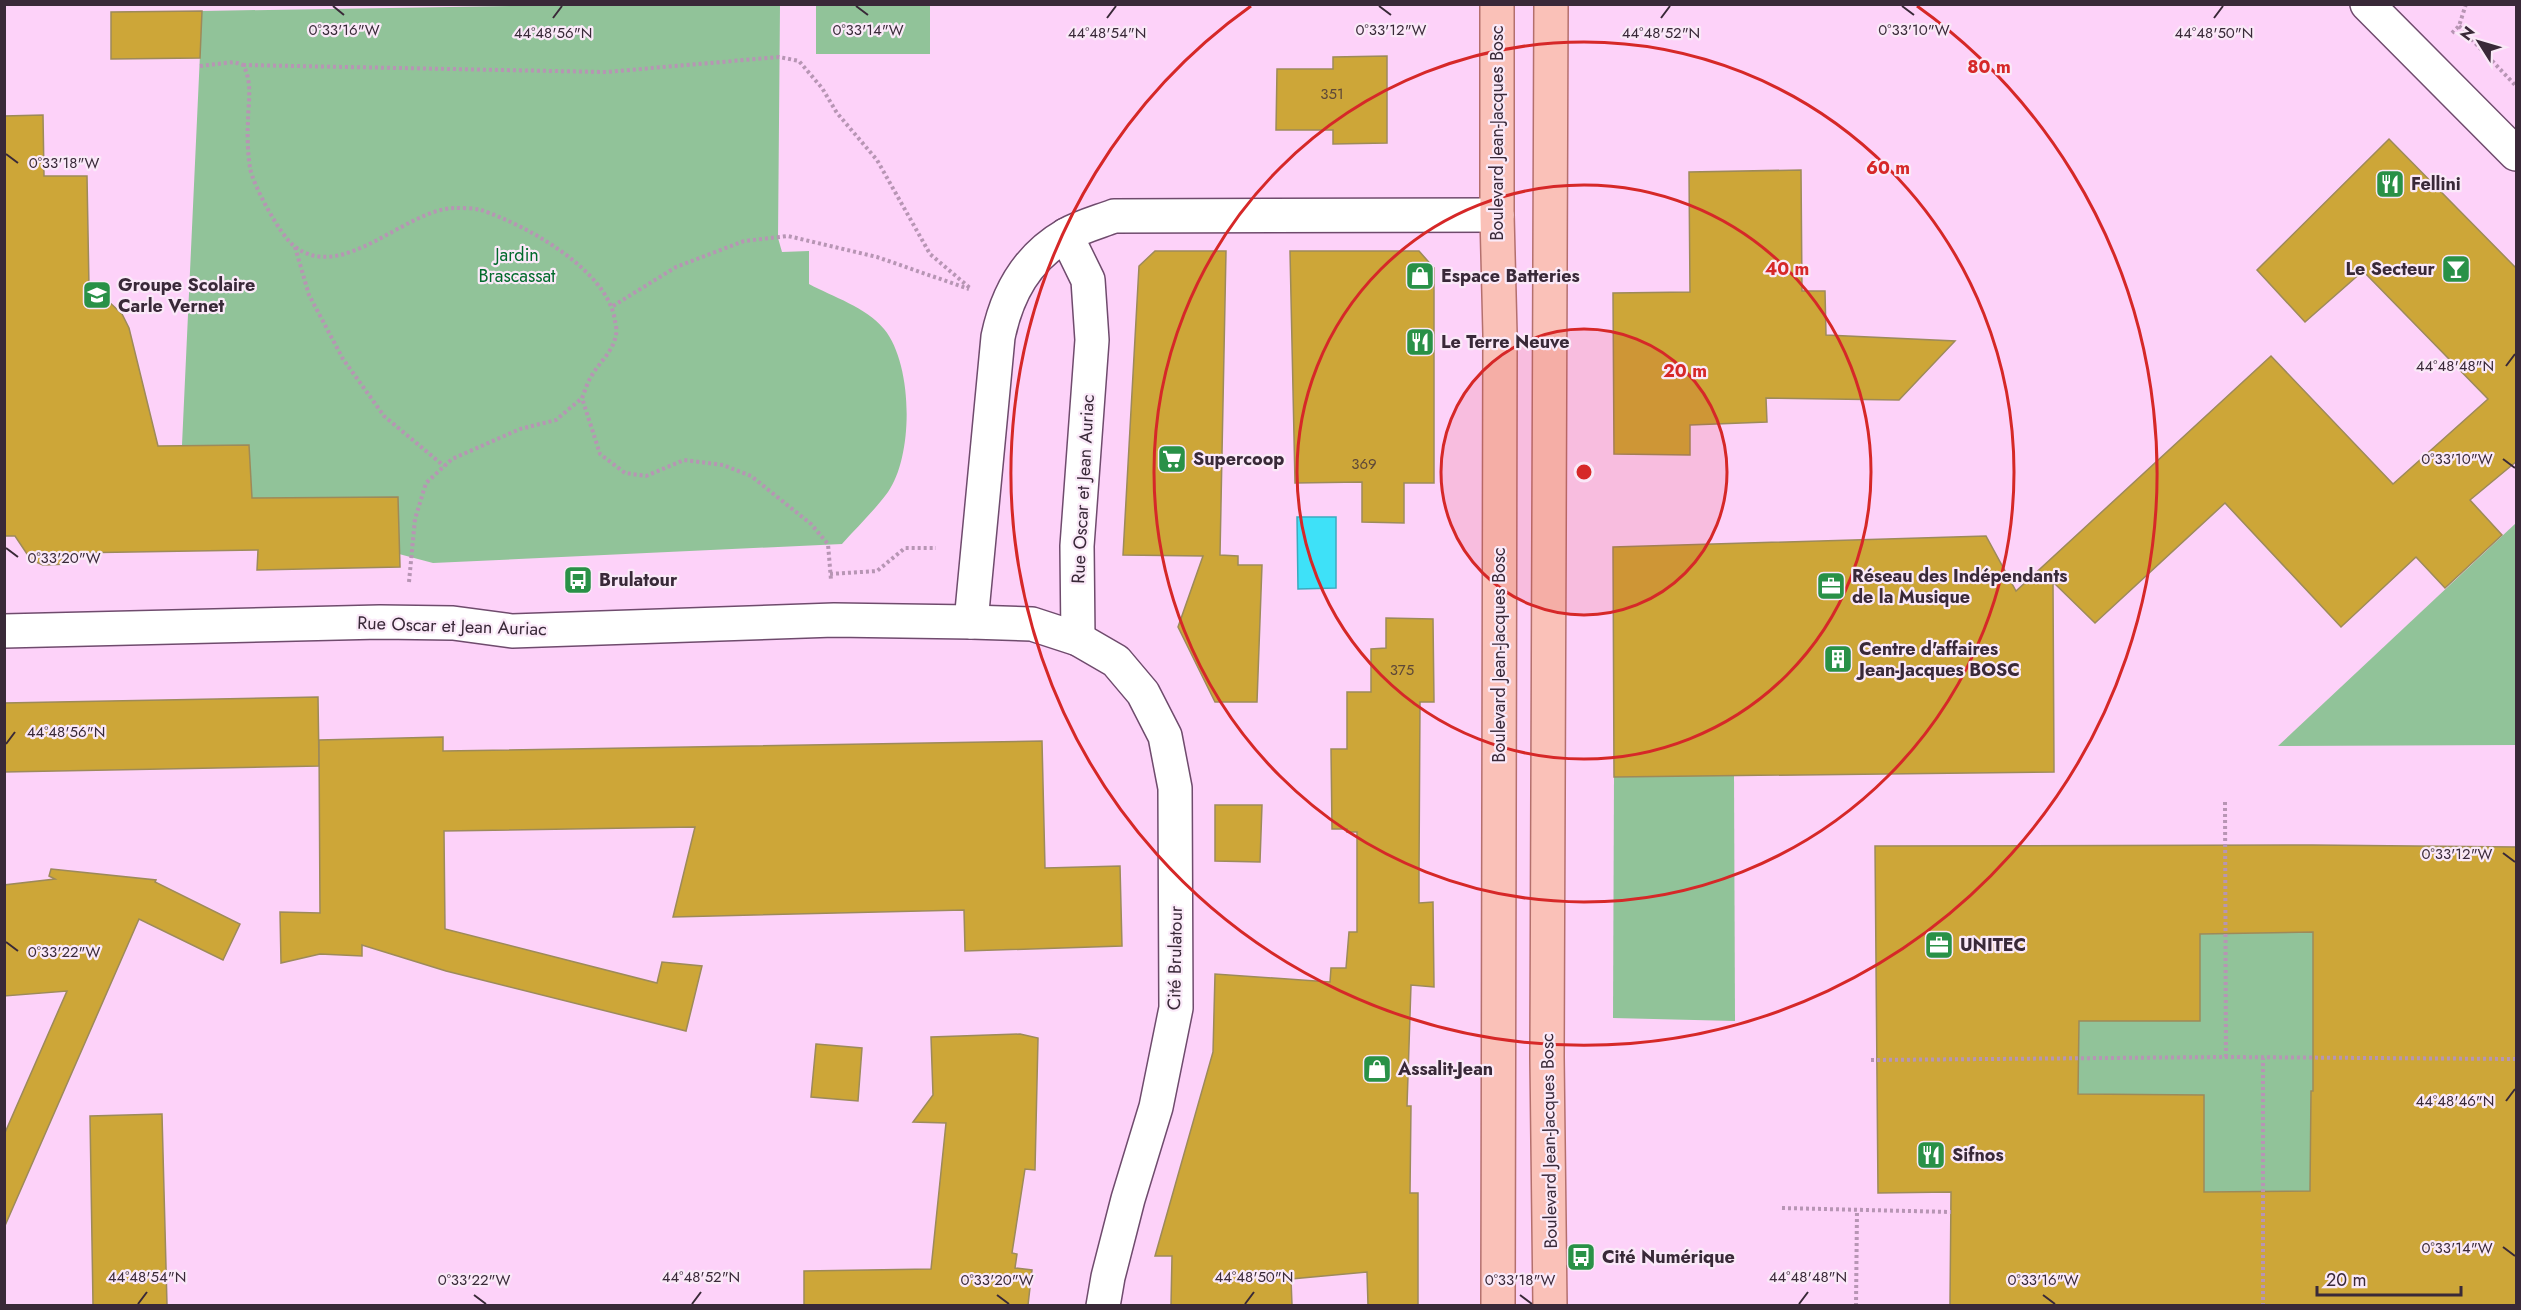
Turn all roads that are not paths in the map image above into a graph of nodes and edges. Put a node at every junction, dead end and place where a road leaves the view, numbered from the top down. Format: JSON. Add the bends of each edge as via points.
{"nodes":[{"id":1,"x":1497,"y":4,"type":"edge"},
{"id":2,"x":1551,"y":4,"type":"edge"},
{"id":3,"x":2367,"y":4,"type":"edge"},
{"id":4,"x":2517,"y":154,"type":"edge"},
{"id":5,"x":1497,"y":215,"type":"junction"},
{"id":6,"x":1066,"y":235,"type":"junction"},
{"id":7,"x":971,"y":622,"type":"junction"},
{"id":8,"x":4,"y":631,"type":"edge"},
{"id":9,"x":1078,"y":639,"type":"junction"},
{"id":10,"x":1103,"y":1305,"type":"edge"},
{"id":11,"x":1498,"y":1305,"type":"edge"},
{"id":12,"x":1550,"y":1305,"type":"edge"}],
"edges":[{"from":1,"to":5,"type":"main road","name":"Boulevard Jean-Jacques Bosc"},
{"from":2,"to":12,"type":"main road","name":"Boulevard Jean-Jacques Bosc","via":[[1547,1045]]},
{"from":3,"to":4,"type":"street"},
{"from":5,"to":6,"type":"street","via":[[1114,216]]},
{"from":5,"to":11,"type":"main road","name":"Boulevard Jean-Jacques Bosc"},
{"from":6,"to":7,"type":"street","via":[[1022,275],[1004,308]]},
{"from":6,"to":9,"type":"street","name":"Rue Oscar et Jean Auriac","via":[[1088,280],[1092,314],[1077,546]]},
{"from":7,"to":8,"type":"street","name":"Rue Oscar et Jean Auriac","via":[[834,620],[512,631],[407,621]]},
{"from":7,"to":9,"type":"street","name":"Rue Oscar et Jean Auriac","via":[[1032,624]]},
{"from":9,"to":10,"type":"street","name":"Cité Brulatour","via":[[1116,661],[1143,693],[1165,736],[1175,788],[1176,1008],[1156,1107],[1128,1199]]}]}
